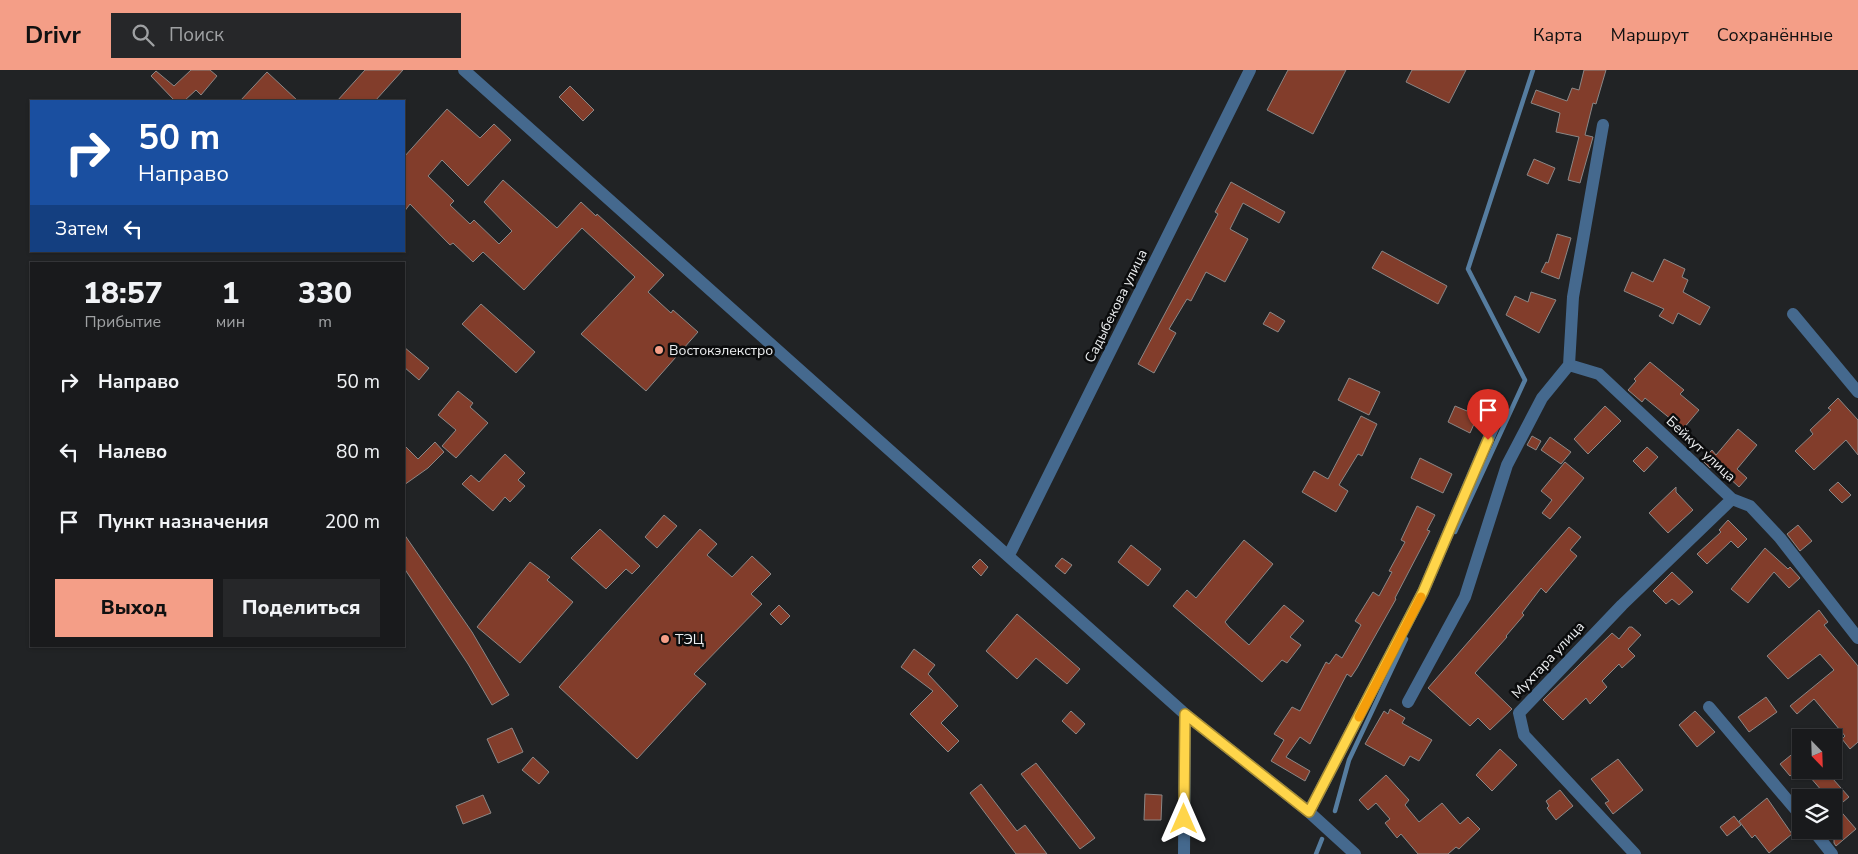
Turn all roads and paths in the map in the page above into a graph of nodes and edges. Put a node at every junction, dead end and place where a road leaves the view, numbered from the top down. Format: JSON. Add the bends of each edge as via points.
{"nodes":[{"id":1,"x":464,"y":70,"type":"edge"},
{"id":2,"x":1250,"y":70,"type":"edge"},
{"id":3,"x":1603,"y":125,"type":"dead end"},
{"id":4,"x":1793,"y":314,"type":"dead end"},
{"id":5,"x":1569,"y":365,"type":"junction"},
{"id":6,"x":1858,"y":392,"type":"edge"},
{"id":7,"x":1495,"y":423,"type":"dead end"},
{"id":8,"x":1732,"y":499,"type":"junction"},
{"id":9,"x":1009,"y":555,"type":"junction"},
{"id":10,"x":1858,"y":638,"type":"edge"},
{"id":11,"x":1408,"y":702,"type":"dead end"},
{"id":12,"x":1709,"y":707,"type":"dead end"},
{"id":13,"x":1185,"y":714,"type":"junction"},
{"id":14,"x":1792,"y":805,"type":"edge"},
{"id":15,"x":1309,"y":812,"type":"junction"},
{"id":16,"x":1820,"y":839,"type":"edge"},
{"id":17,"x":1184,"y":854,"type":"edge"},
{"id":18,"x":1355,"y":854,"type":"edge"},
{"id":19,"x":1635,"y":854,"type":"edge"},
{"id":20,"x":1832,"y":854,"type":"edge"}],
"edges":[{"from":1,"to":9,"type":"street"},
{"from":2,"to":9,"type":"street","name":"Садыбекова улица"},
{"from":3,"to":5,"type":"street","via":[[1573,297]]},
{"from":4,"to":6,"type":"street"},
{"from":5,"to":8,"type":"street","name":"Бейкут улица","via":[[1599,374]]},
{"from":5,"to":11,"type":"street","via":[[1542,398],[1506,465],[1466,597]]},
{"from":7,"to":15,"type":"street","via":[[1423,592]]},
{"from":8,"to":10,"type":"street","name":"Бейкут улица","via":[[1750,506],[1780,538]]},
{"from":8,"to":19,"type":"street","name":"Мухтара улица","via":[[1622,605],[1519,712],[1524,735]]},
{"from":9,"to":13,"type":"street"},
{"from":12,"to":14,"type":"street"},
{"from":13,"to":15,"type":"street"},
{"from":13,"to":17,"type":"street"},
{"from":15,"to":18,"type":"street"},
{"from":16,"to":20,"type":"street"}]}
